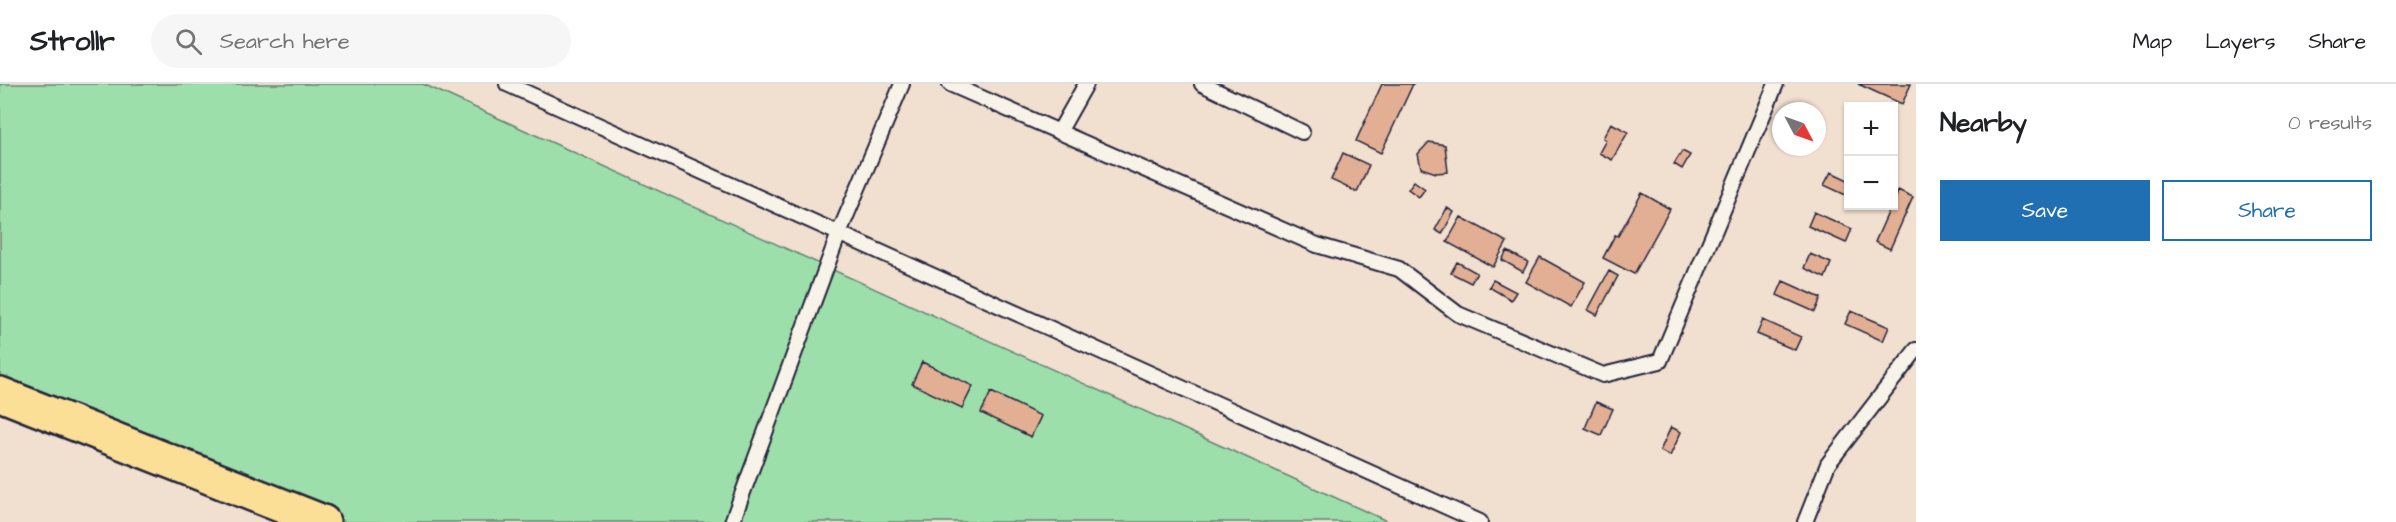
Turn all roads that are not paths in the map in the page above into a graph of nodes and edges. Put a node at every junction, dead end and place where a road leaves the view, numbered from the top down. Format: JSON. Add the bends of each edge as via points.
{"nodes":[{"id":1,"x":507,"y":84,"type":"edge"},
{"id":2,"x":902,"y":84,"type":"edge"},
{"id":3,"x":950,"y":84,"type":"edge"},
{"id":4,"x":1086,"y":84,"type":"edge"},
{"id":5,"x":1202,"y":84,"type":"edge"},
{"id":6,"x":1776,"y":84,"type":"edge"},
{"id":7,"x":1059,"y":132,"type":"junction"},
{"id":8,"x":1302,"y":132,"type":"dead end"},
{"id":9,"x":839,"y":233,"type":"junction"},
{"id":10,"x":1916,"y":350,"type":"edge"},
{"id":11,"x":0,"y":394,"type":"edge"},
{"id":12,"x":323,"y":522,"type":"edge"},
{"id":13,"x":732,"y":522,"type":"edge"},
{"id":14,"x":1480,"y":522,"type":"edge"},
{"id":15,"x":1805,"y":522,"type":"edge"}],
"edges":[{"from":1,"to":9,"type":"lane"},
{"from":2,"to":9,"type":"lane"},
{"from":3,"to":7,"type":"lane"},
{"from":4,"to":7,"type":"lane"},
{"from":5,"to":8,"type":"lane"},
{"from":6,"to":7,"type":"lane","via":[[1660,361],[1603,375],[1458,314],[1399,268],[1317,244]]},
{"from":9,"to":13,"type":"lane"},
{"from":9,"to":14,"type":"lane"},
{"from":10,"to":15,"type":"lane","via":[[1828,464]]},
{"from":11,"to":12,"type":"main road"}]}
